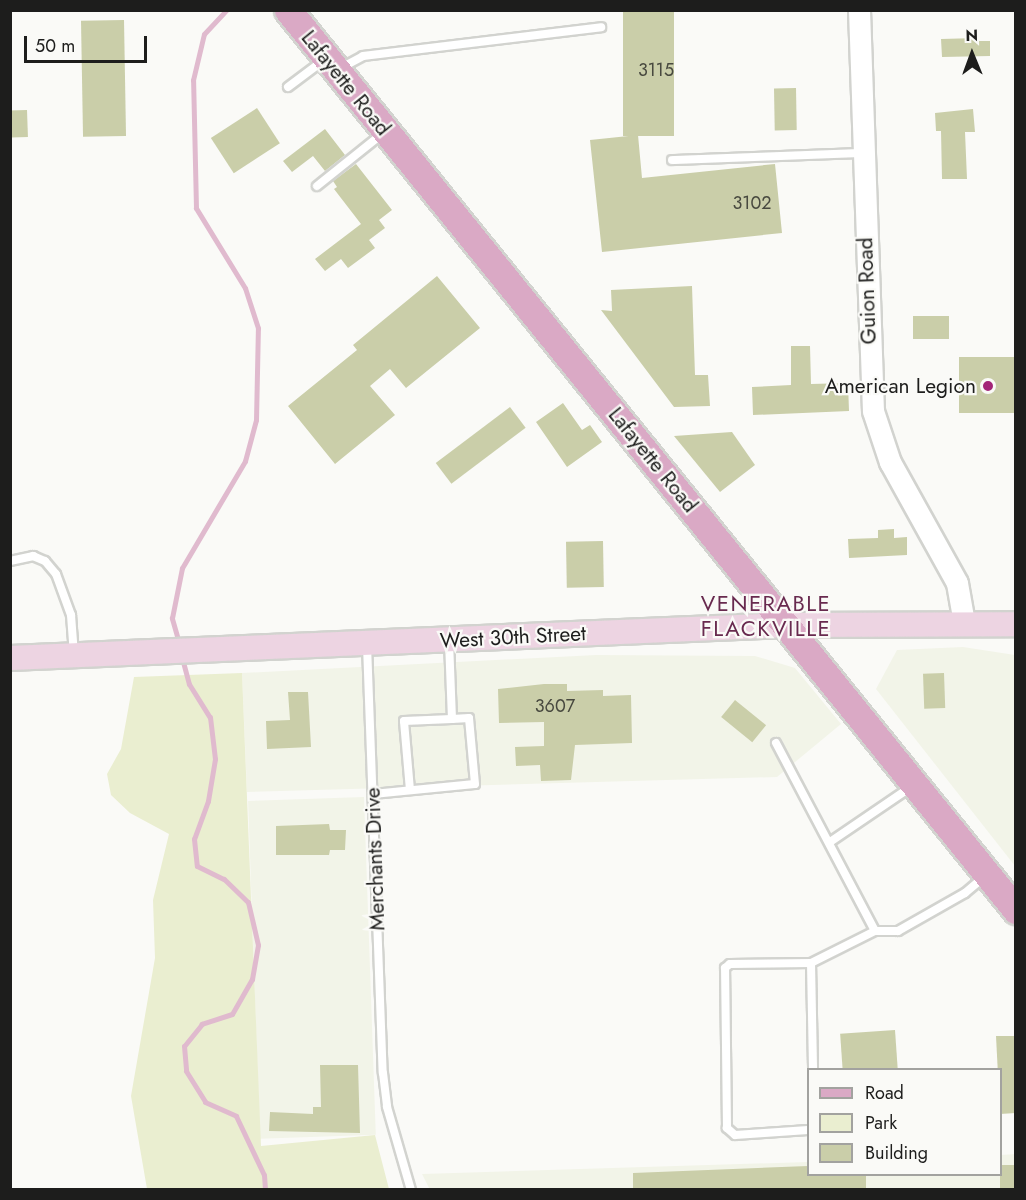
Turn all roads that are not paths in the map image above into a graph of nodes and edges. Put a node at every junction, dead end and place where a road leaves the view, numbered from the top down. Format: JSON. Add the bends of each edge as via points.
{"nodes":[{"id":1,"x":288,"y":10,"type":"edge"},
{"id":2,"x":859,"y":10,"type":"edge"},
{"id":3,"x":601,"y":27,"type":"dead end"},
{"id":4,"x":332,"y":65,"type":"junction"},
{"id":5,"x":288,"y":87,"type":"dead end"},
{"id":6,"x":385,"y":131,"type":"junction"},
{"id":7,"x":863,"y":153,"type":"junction"},
{"id":8,"x":672,"y":160,"type":"dead end"},
{"id":9,"x":318,"y":186,"type":"dead end"},
{"id":10,"x":10,"y":561,"type":"edge"},
{"id":11,"x":963,"y":622,"type":"junction"},
{"id":12,"x":1016,"y":624,"type":"edge"},
{"id":13,"x":786,"y":626,"type":"junction"},
{"id":14,"x":448,"y":641,"type":"junction"},
{"id":15,"x":367,"y":645,"type":"junction"},
{"id":16,"x":74,"y":656,"type":"junction"},
{"id":17,"x":10,"y":658,"type":"edge"},
{"id":18,"x":452,"y":719,"type":"junction"},
{"id":19,"x":776,"y":742,"type":"dead end"},
{"id":20,"x":914,"y":784,"type":"junction"},
{"id":21,"x":410,"y":789,"type":"junction"},
{"id":22,"x":373,"y":794,"type":"junction"},
{"id":23,"x":830,"y":842,"type":"junction"},
{"id":24,"x":987,"y":875,"type":"junction"},
{"id":25,"x":1016,"y":910,"type":"edge"},
{"id":26,"x":875,"y":931,"type":"junction"},
{"id":27,"x":811,"y":963,"type":"junction"},
{"id":28,"x":813,"y":1068,"type":"edge"},
{"id":29,"x":807,"y":1130,"type":"edge"},
{"id":30,"x":411,"y":1190,"type":"edge"}],
"edges":[{"from":1,"to":4,"type":"main road","name":"Lafayette Road"},
{"from":2,"to":7,"type":"street","name":"Guion Road"},
{"from":3,"to":4,"type":"lane","via":[[363,56]]},
{"from":4,"to":5,"type":"lane"},
{"from":4,"to":6,"type":"main road","name":"Lafayette Road"},
{"from":6,"to":9,"type":"lane"},
{"from":6,"to":13,"type":"main road","name":"Lafayette Road"},
{"from":7,"to":8,"type":"lane"},
{"from":7,"to":11,"type":"street","name":"Guion Road","via":[[870,369],[877,432],[957,583]]},
{"from":10,"to":16,"type":"lane","via":[[33,556],[45,561],[56,574],[71,615]]},
{"from":11,"to":12,"type":"main road","name":"West 30th Street"},
{"from":11,"to":13,"type":"main road","name":"West 30th Street"},
{"from":13,"to":14,"type":"main road","name":"West 30th Street"},
{"from":13,"to":20,"type":"main road","name":"Lafayette Road"},
{"from":14,"to":15,"type":"main road","name":"West 30th Street"},
{"from":14,"to":18,"type":"lane"},
{"from":15,"to":16,"type":"main road","name":"West 30th Street"},
{"from":15,"to":22,"type":"lane","name":"Merchants Drive"},
{"from":16,"to":17,"type":"main road","name":"West 30th Street"},
{"from":18,"to":21,"type":"lane","via":[[404,722]]},
{"from":18,"to":21,"type":"lane","via":[[469,718],[476,784]]},
{"from":19,"to":23,"type":"lane"},
{"from":20,"to":23,"type":"lane","via":[[893,803]]},
{"from":20,"to":24,"type":"main road","name":"Lafayette Road"},
{"from":21,"to":22,"type":"lane"},
{"from":22,"to":30,"type":"lane","name":"Merchants Drive","via":[[382,1073],[387,1107]]},
{"from":23,"to":26,"type":"lane"},
{"from":24,"to":25,"type":"main road","name":"Lafayette Road"},
{"from":24,"to":26,"type":"lane","via":[[965,893],[898,931]]},
{"from":26,"to":27,"type":"lane"},
{"from":27,"to":28,"type":"lane"},
{"from":27,"to":29,"type":"lane","via":[[730,964],[724,968],[727,1128],[735,1135]]}]}
